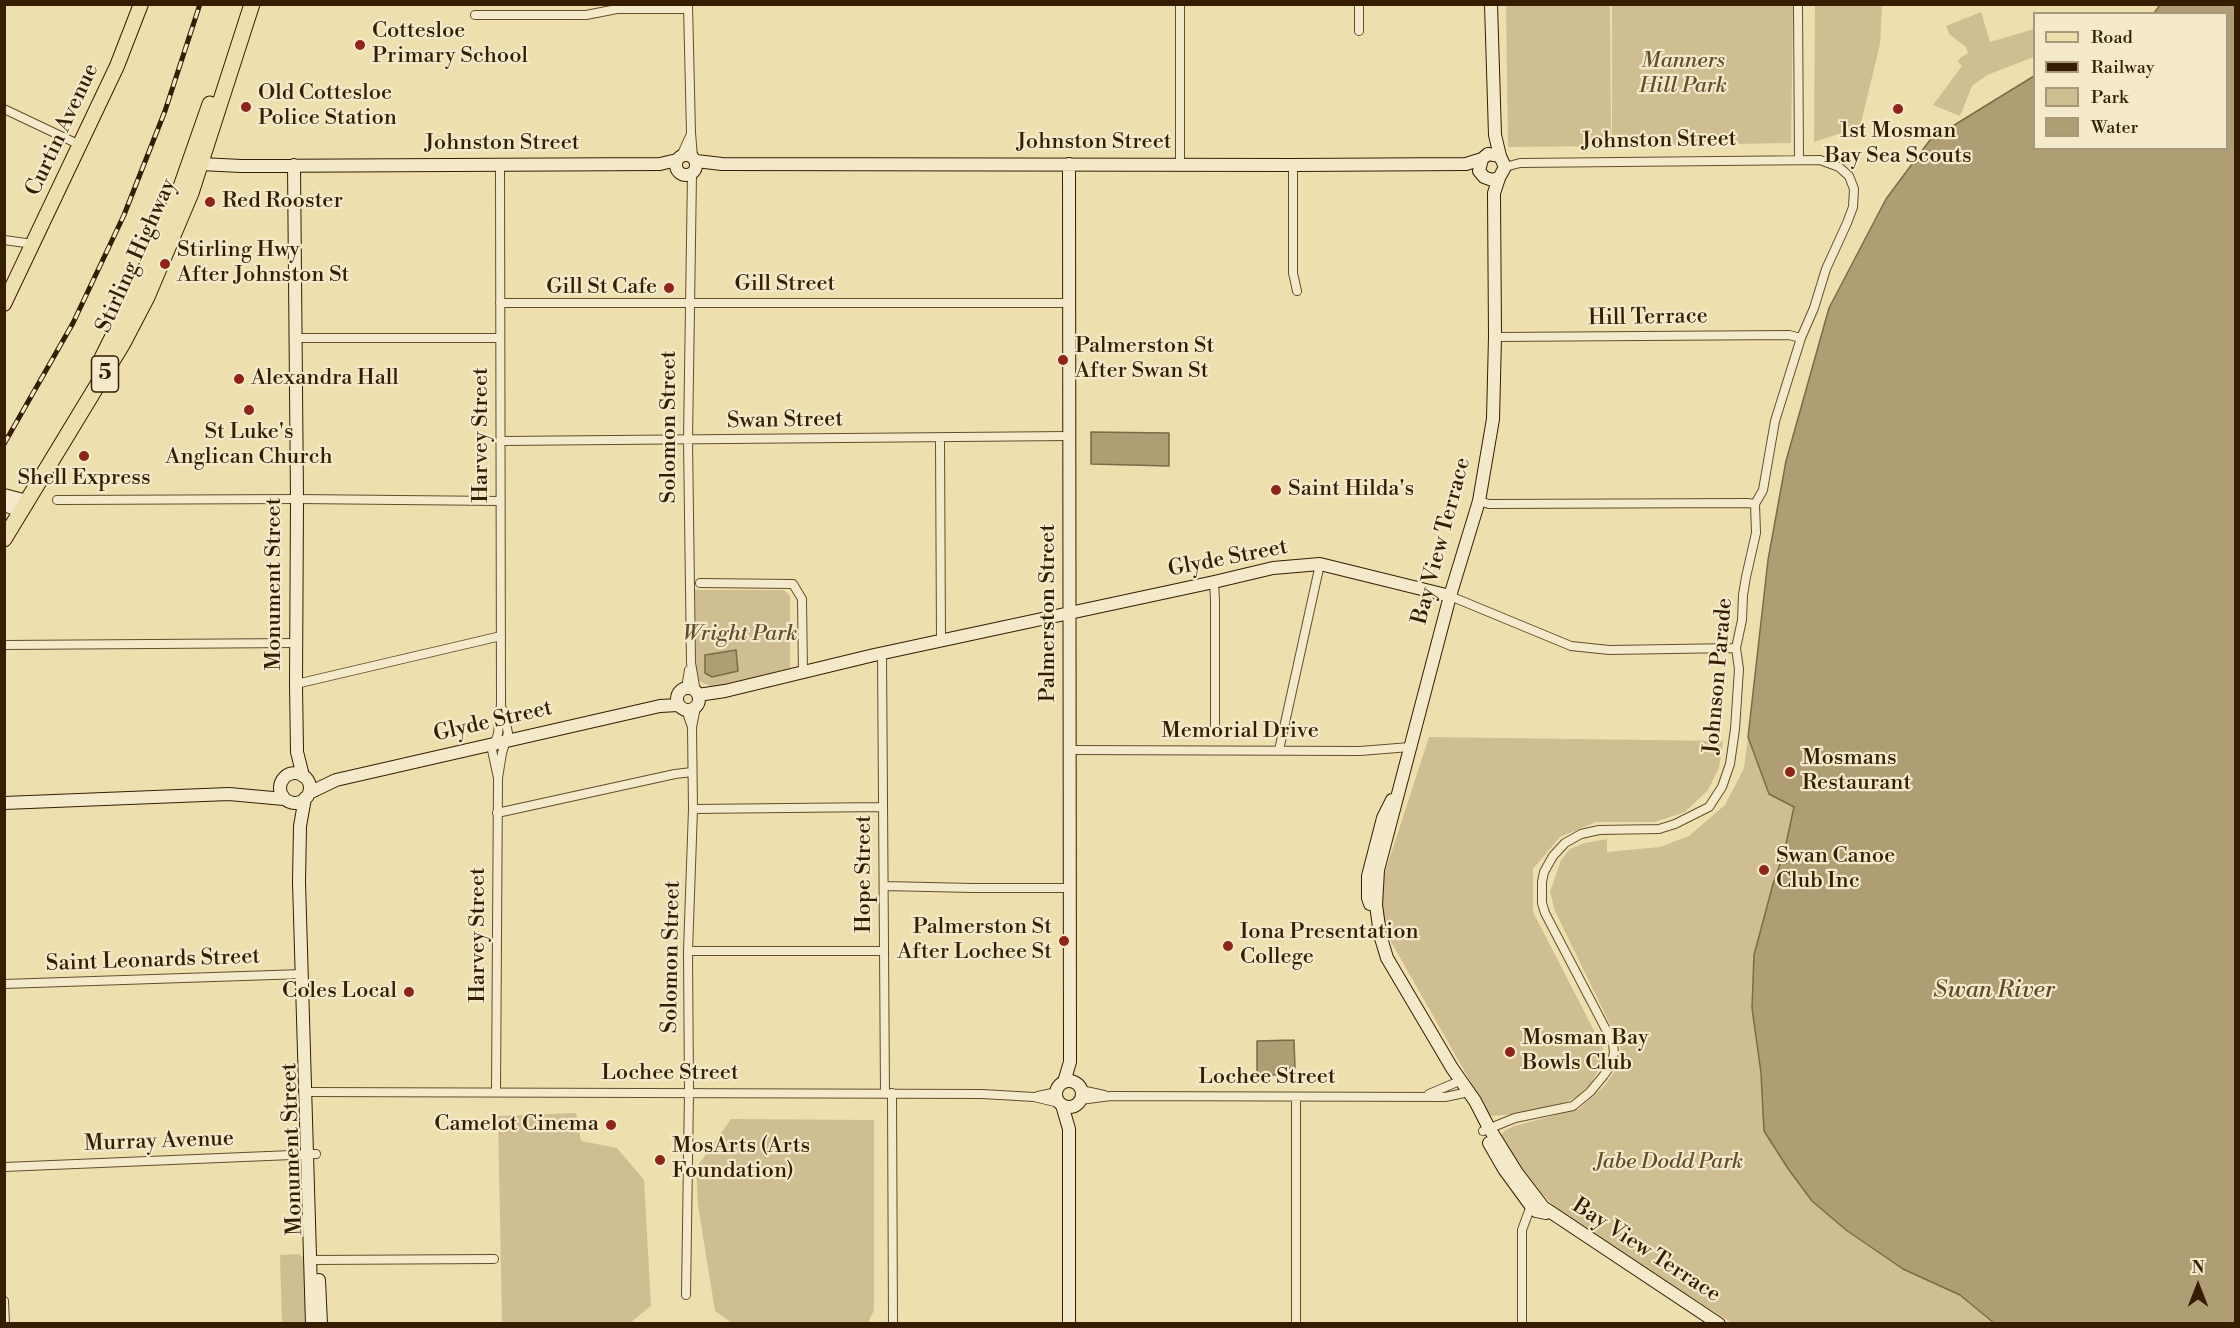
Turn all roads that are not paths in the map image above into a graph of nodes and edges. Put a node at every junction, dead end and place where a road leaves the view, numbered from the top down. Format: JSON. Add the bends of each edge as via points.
{"nodes":[{"id":1,"x":141,"y":4,"type":"edge"},
{"id":2,"x":242,"y":4,"type":"edge"},
{"id":3,"x":252,"y":4,"type":"edge"},
{"id":4,"x":1180,"y":4,"type":"edge"},
{"id":5,"x":1359,"y":4,"type":"edge"},
{"id":6,"x":1491,"y":4,"type":"edge"},
{"id":7,"x":1798,"y":4,"type":"edge"},
{"id":8,"x":688,"y":7,"type":"edge"},
{"id":9,"x":475,"y":15,"type":"dead end"},
{"id":10,"x":1359,"y":31,"type":"dead end"},
{"id":11,"x":4,"y":109,"type":"edge"},
{"id":12,"x":80,"y":145,"type":"junction"},
{"id":13,"x":1799,"y":160,"type":"junction"},
{"id":14,"x":201,"y":164,"type":"junction"},
{"id":15,"x":1069,"y":164,"type":"junction"},
{"id":16,"x":1180,"y":164,"type":"junction"},
{"id":17,"x":294,"y":165,"type":"junction"},
{"id":18,"x":500,"y":165,"type":"junction"},
{"id":19,"x":687,"y":165,"type":"junction"},
{"id":20,"x":1293,"y":165,"type":"junction"},
{"id":21,"x":1493,"y":165,"type":"junction"},
{"id":22,"x":4,"y":240,"type":"edge"},
{"id":23,"x":33,"y":243,"type":"junction"},
{"id":24,"x":1297,"y":291,"type":"dead end"},
{"id":25,"x":500,"y":303,"type":"junction"},
{"id":26,"x":689,"y":303,"type":"junction"},
{"id":27,"x":1070,"y":303,"type":"junction"},
{"id":28,"x":4,"y":304,"type":"edge"},
{"id":29,"x":296,"y":338,"type":"junction"},
{"id":30,"x":500,"y":338,"type":"junction"},
{"id":31,"x":1496,"y":338,"type":"junction"},
{"id":32,"x":1801,"y":338,"type":"junction"},
{"id":33,"x":1070,"y":436,"type":"junction"},
{"id":34,"x":940,"y":438,"type":"junction"},
{"id":35,"x":687,"y":440,"type":"junction"},
{"id":36,"x":500,"y":441,"type":"junction"},
{"id":37,"x":297,"y":499,"type":"junction"},
{"id":38,"x":57,"y":500,"type":"dead end"},
{"id":39,"x":500,"y":501,"type":"junction"},
{"id":40,"x":1479,"y":501,"type":"junction"},
{"id":41,"x":1755,"y":504,"type":"junction"},
{"id":42,"x":13,"y":505,"type":"edge"},
{"id":43,"x":4,"y":539,"type":"edge"},
{"id":44,"x":1320,"y":564,"type":"junction"},
{"id":45,"x":1214,"y":582,"type":"junction"},
{"id":46,"x":700,"y":584,"type":"dead end"},
{"id":47,"x":1449,"y":596,"type":"junction"},
{"id":48,"x":1070,"y":613,"type":"junction"},
{"id":49,"x":501,"y":636,"type":"junction"},
{"id":50,"x":940,"y":641,"type":"junction"},
{"id":51,"x":296,"y":643,"type":"junction"},
{"id":52,"x":4,"y":645,"type":"edge"},
{"id":53,"x":1736,"y":648,"type":"junction"},
{"id":54,"x":882,"y":654,"type":"junction"},
{"id":55,"x":803,"y":673,"type":"junction"},
{"id":56,"x":296,"y":684,"type":"junction"},
{"id":57,"x":689,"y":699,"type":"junction"},
{"id":58,"x":501,"y":704,"type":"junction"},
{"id":59,"x":1215,"y":727,"type":"dead end"},
{"id":60,"x":506,"y":740,"type":"junction"},
{"id":61,"x":494,"y":744,"type":"junction"},
{"id":62,"x":1410,"y":747,"type":"junction"},
{"id":63,"x":1070,"y":750,"type":"junction"},
{"id":64,"x":1279,"y":750,"type":"junction"},
{"id":65,"x":297,"y":752,"type":"junction"},
{"id":66,"x":692,"y":772,"type":"junction"},
{"id":67,"x":289,"y":775,"type":"junction"},
{"id":68,"x":498,"y":778,"type":"junction"},
{"id":69,"x":280,"y":786,"type":"junction"},
{"id":70,"x":306,"y":787,"type":"junction"},
{"id":71,"x":244,"y":794,"type":"junction"},
{"id":72,"x":288,"y":801,"type":"junction"},
{"id":73,"x":4,"y":803,"type":"edge"},
{"id":74,"x":883,"y":807,"type":"junction"},
{"id":75,"x":693,"y":809,"type":"junction"},
{"id":76,"x":497,"y":813,"type":"junction"},
{"id":77,"x":300,"y":826,"type":"junction"},
{"id":78,"x":884,"y":886,"type":"junction"},
{"id":79,"x":1070,"y":888,"type":"junction"},
{"id":80,"x":688,"y":951,"type":"junction"},
{"id":81,"x":884,"y":951,"type":"junction"},
{"id":82,"x":303,"y":974,"type":"junction"},
{"id":83,"x":4,"y":984,"type":"edge"},
{"id":84,"x":1462,"y":1087,"type":"junction"},
{"id":85,"x":309,"y":1092,"type":"junction"},
{"id":86,"x":496,"y":1092,"type":"junction"},
{"id":87,"x":689,"y":1092,"type":"junction"},
{"id":88,"x":889,"y":1094,"type":"junction"},
{"id":89,"x":1070,"y":1095,"type":"junction"},
{"id":90,"x":1296,"y":1096,"type":"junction"},
{"id":91,"x":1488,"y":1134,"type":"junction"},
{"id":92,"x":312,"y":1154,"type":"junction"},
{"id":93,"x":4,"y":1167,"type":"edge"},
{"id":94,"x":1535,"y":1204,"type":"junction"},
{"id":95,"x":494,"y":1259,"type":"dead end"},
{"id":96,"x":315,"y":1260,"type":"junction"},
{"id":97,"x":686,"y":1295,"type":"dead end"},
{"id":98,"x":4,"y":1301,"type":"edge"},
{"id":99,"x":5,"y":1323,"type":"edge"},
{"id":100,"x":312,"y":1323,"type":"edge"},
{"id":101,"x":321,"y":1323,"type":"edge"},
{"id":102,"x":893,"y":1323,"type":"edge"},
{"id":103,"x":1069,"y":1323,"type":"edge"},
{"id":104,"x":1296,"y":1323,"type":"edge"},
{"id":105,"x":1522,"y":1323,"type":"edge"},
{"id":106,"x":1719,"y":1323,"type":"edge"}],
"edges":[{"from":1,"to":12,"type":"main road","name":"Curtin Avenue"},
{"from":2,"to":42,"type":"highway","name":"Stirling Highway","number":"5","via":[[185,177],[135,292],[111,343]]},
{"from":3,"to":14,"type":"highway","name":"Stirling Highway","number":"5"},
{"from":4,"to":16,"type":"street"},
{"from":5,"to":10,"type":"street"},
{"from":6,"to":21,"type":"street"},
{"from":7,"to":13,"type":"street"},
{"from":8,"to":9,"type":"street","via":[[617,9],[586,15]]},
{"from":8,"to":19,"type":"street","via":[[691,134]]},
{"from":11,"to":12,"type":"street"},
{"from":12,"to":23,"type":"main road","name":"Curtin Avenue"},
{"from":13,"to":21,"type":"street","name":"Johnston Street"},
{"from":13,"to":32,"type":"street","name":"Johnson Parade","via":[[1831,163],[1849,176],[1854,189],[1853,207]]},
{"from":14,"to":17,"type":"street","name":"Johnston Street"},
{"from":14,"to":42,"type":"highway","name":"Stirling Highway","number":"5","via":[[134,325]]},
{"from":15,"to":16,"type":"street","name":"Johnston Street"},
{"from":15,"to":19,"type":"street","name":"Johnston Street"},
{"from":15,"to":27,"type":"street","name":"Palmerston Street"},
{"from":16,"to":20,"type":"street","name":"Johnston Street"},
{"from":17,"to":18,"type":"street","name":"Johnston Street"},
{"from":17,"to":29,"type":"street","name":"Monument Street"},
{"from":18,"to":19,"type":"street","name":"Johnston Street"},
{"from":18,"to":25,"type":"street","name":"Harvey Street"},
{"from":19,"to":26,"type":"street","name":"Solomon Street","via":[[691,191]]},
{"from":20,"to":21,"type":"street","name":"Johnston Street"},
{"from":20,"to":24,"type":"street","via":[[1293,273]]},
{"from":21,"to":31,"type":"street","name":"Bay View Terrace"},
{"from":22,"to":23,"type":"street"},
{"from":23,"to":28,"type":"main road","name":"Curtin Avenue"},
{"from":25,"to":26,"type":"street","name":"Gill Street"},
{"from":25,"to":30,"type":"street","name":"Harvey Street"},
{"from":26,"to":27,"type":"street","name":"Gill Street"},
{"from":26,"to":35,"type":"street","name":"Solomon Street"},
{"from":27,"to":33,"type":"street","name":"Palmerston Street"},
{"from":29,"to":30,"type":"street"},
{"from":29,"to":37,"type":"street","name":"Monument Street"},
{"from":30,"to":36,"type":"street","name":"Harvey Street"},
{"from":31,"to":32,"type":"street","name":"Hill Terrace","via":[[1789,334]]},
{"from":31,"to":40,"type":"street","name":"Bay View Terrace","via":[[1493,419]]},
{"from":32,"to":41,"type":"street","name":"Johnson Parade","via":[[1775,421],[1763,490]]},
{"from":33,"to":34,"type":"street","name":"Swan Street"},
{"from":33,"to":48,"type":"street","name":"Palmerston Street"},
{"from":34,"to":35,"type":"street","name":"Swan Street"},
{"from":34,"to":50,"type":"street"},
{"from":35,"to":36,"type":"street","name":"Swan Street"},
{"from":35,"to":57,"type":"street","name":"Solomon Street"},
{"from":36,"to":39,"type":"street","name":"Harvey Street"},
{"from":37,"to":38,"type":"street"},
{"from":37,"to":39,"type":"street"},
{"from":37,"to":51,"type":"street","name":"Monument Street"},
{"from":39,"to":49,"type":"street","name":"Harvey Street"},
{"from":40,"to":41,"type":"street"},
{"from":40,"to":47,"type":"street","name":"Bay View Terrace"},
{"from":41,"to":53,"type":"street","name":"Johnson Parade","via":[[1756,534]]},
{"from":42,"to":43,"type":"highway","name":"Stirling Highway","number":"5"},
{"from":44,"to":45,"type":"street","name":"Glyde Street","via":[[1273,568]]},
{"from":44,"to":47,"type":"street","name":"Glyde Street"},
{"from":44,"to":64,"type":"street"},
{"from":45,"to":48,"type":"street","name":"Glyde Street"},
{"from":45,"to":59,"type":"street"},
{"from":46,"to":55,"type":"street","via":[[793,584],[802,599]]},
{"from":47,"to":53,"type":"street","name":"Glyde Street","via":[[1571,646],[1609,650]]},
{"from":47,"to":62,"type":"street","name":"Bay View Terrace"},
{"from":48,"to":50,"type":"street","name":"Glyde Street"},
{"from":48,"to":63,"type":"street","name":"Palmerston Street"},
{"from":49,"to":56,"type":"street"},
{"from":49,"to":58,"type":"street","name":"Harvey Street"},
{"from":50,"to":54,"type":"street","name":"Glyde Street"},
{"from":51,"to":52,"type":"street"},
{"from":51,"to":56,"type":"street","name":"Monument Street"},
{"from":53,"to":91,"type":"street","name":"Johnson Parade","via":[[1739,669],[1731,764],[1709,807],[1659,829],[1581,834],[1565,843],[1545,872],[1545,913],[1613,1042],[1611,1065],[1573,1106],[1515,1118]]},
{"from":54,"to":55,"type":"street","name":"Glyde Street"},
{"from":54,"to":74,"type":"street","name":"Hope Street"},
{"from":55,"to":57,"type":"street","name":"Glyde Street"},
{"from":56,"to":65,"type":"street","name":"Monument Street"},
{"from":57,"to":60,"type":"street","name":"Glyde Street"},
{"from":57,"to":66,"type":"street","name":"Solomon Street"},
{"from":58,"to":60,"type":"street","name":"Harvey Street"},
{"from":58,"to":61,"type":"street","name":"Harvey Street"},
{"from":60,"to":61,"type":"street","name":"Glyde Street"},
{"from":60,"to":68,"type":"street","name":"Harvey Street"},
{"from":61,"to":68,"type":"street","name":"Harvey Street"},
{"from":61,"to":70,"type":"street","name":"Glyde Street"},
{"from":62,"to":64,"type":"street","name":"Memorial Drive"},
{"from":62,"to":84,"type":"street","name":"Bay View Terrace","via":[[1378,870],[1380,934],[1387,958]]},
{"from":63,"to":64,"type":"street","name":"Memorial Drive"},
{"from":63,"to":79,"type":"street","name":"Palmerston Street"},
{"from":65,"to":67,"type":"street","name":"Monument Street"},
{"from":65,"to":70,"type":"street","name":"Monument Street"},
{"from":66,"to":75,"type":"street","name":"Solomon Street"},
{"from":66,"to":76,"type":"street"},
{"from":67,"to":69,"type":"street"},
{"from":67,"to":70,"type":"street","via":[[294,774]]},
{"from":68,"to":76,"type":"street","name":"Harvey Street"},
{"from":69,"to":71,"type":"street"},
{"from":69,"to":72,"type":"street"},
{"from":70,"to":72,"type":"street","via":[[301,801]]},
{"from":70,"to":77,"type":"street","name":"Monument Street"},
{"from":71,"to":72,"type":"street"},
{"from":71,"to":73,"type":"street"},
{"from":72,"to":77,"type":"street","name":"Monument Street"},
{"from":74,"to":75,"type":"street"},
{"from":74,"to":78,"type":"street","name":"Hope Street"},
{"from":75,"to":80,"type":"street","name":"Solomon Street"},
{"from":76,"to":86,"type":"street","name":"Harvey Street"},
{"from":77,"to":82,"type":"street","name":"Monument Street"},
{"from":78,"to":79,"type":"street"},
{"from":78,"to":81,"type":"street","name":"Hope Street"},
{"from":79,"to":89,"type":"street","name":"Palmerston Street"},
{"from":80,"to":81,"type":"street"},
{"from":80,"to":87,"type":"street","name":"Solomon Street"},
{"from":81,"to":88,"type":"street","name":"Hope Street"},
{"from":82,"to":83,"type":"street","name":"Saint Leonards Street"},
{"from":82,"to":85,"type":"street","name":"Monument Street","via":[[307,987]]},
{"from":84,"to":90,"type":"street","name":"Lochee Street","via":[[1445,1097]]},
{"from":84,"to":91,"type":"street","name":"Bay View Terrace"},
{"from":85,"to":86,"type":"street","name":"Lochee Street"},
{"from":85,"to":92,"type":"street","name":"Monument Street"},
{"from":86,"to":87,"type":"street","name":"Lochee Street"},
{"from":87,"to":88,"type":"street","name":"Lochee Street"},
{"from":87,"to":97,"type":"street","name":"Solomon Street"},
{"from":88,"to":89,"type":"street","name":"Lochee Street"},
{"from":88,"to":102,"type":"street","name":"Hope Street"},
{"from":89,"to":90,"type":"street","name":"Lochee Street"},
{"from":89,"to":103,"type":"street"},
{"from":90,"to":104,"type":"street"},
{"from":91,"to":94,"type":"street","name":"Bay View Terrace"},
{"from":92,"to":93,"type":"street","name":"Murray Avenue"},
{"from":92,"to":96,"type":"street","name":"Monument Street"},
{"from":94,"to":105,"type":"street","via":[[1522,1230]]},
{"from":94,"to":106,"type":"street","name":"Bay View Terrace"},
{"from":95,"to":96,"type":"street"},
{"from":96,"to":100,"type":"street","name":"Monument Street"},
{"from":96,"to":101,"type":"street","name":"Monument Street"},
{"from":98,"to":99,"type":"street"}]}
